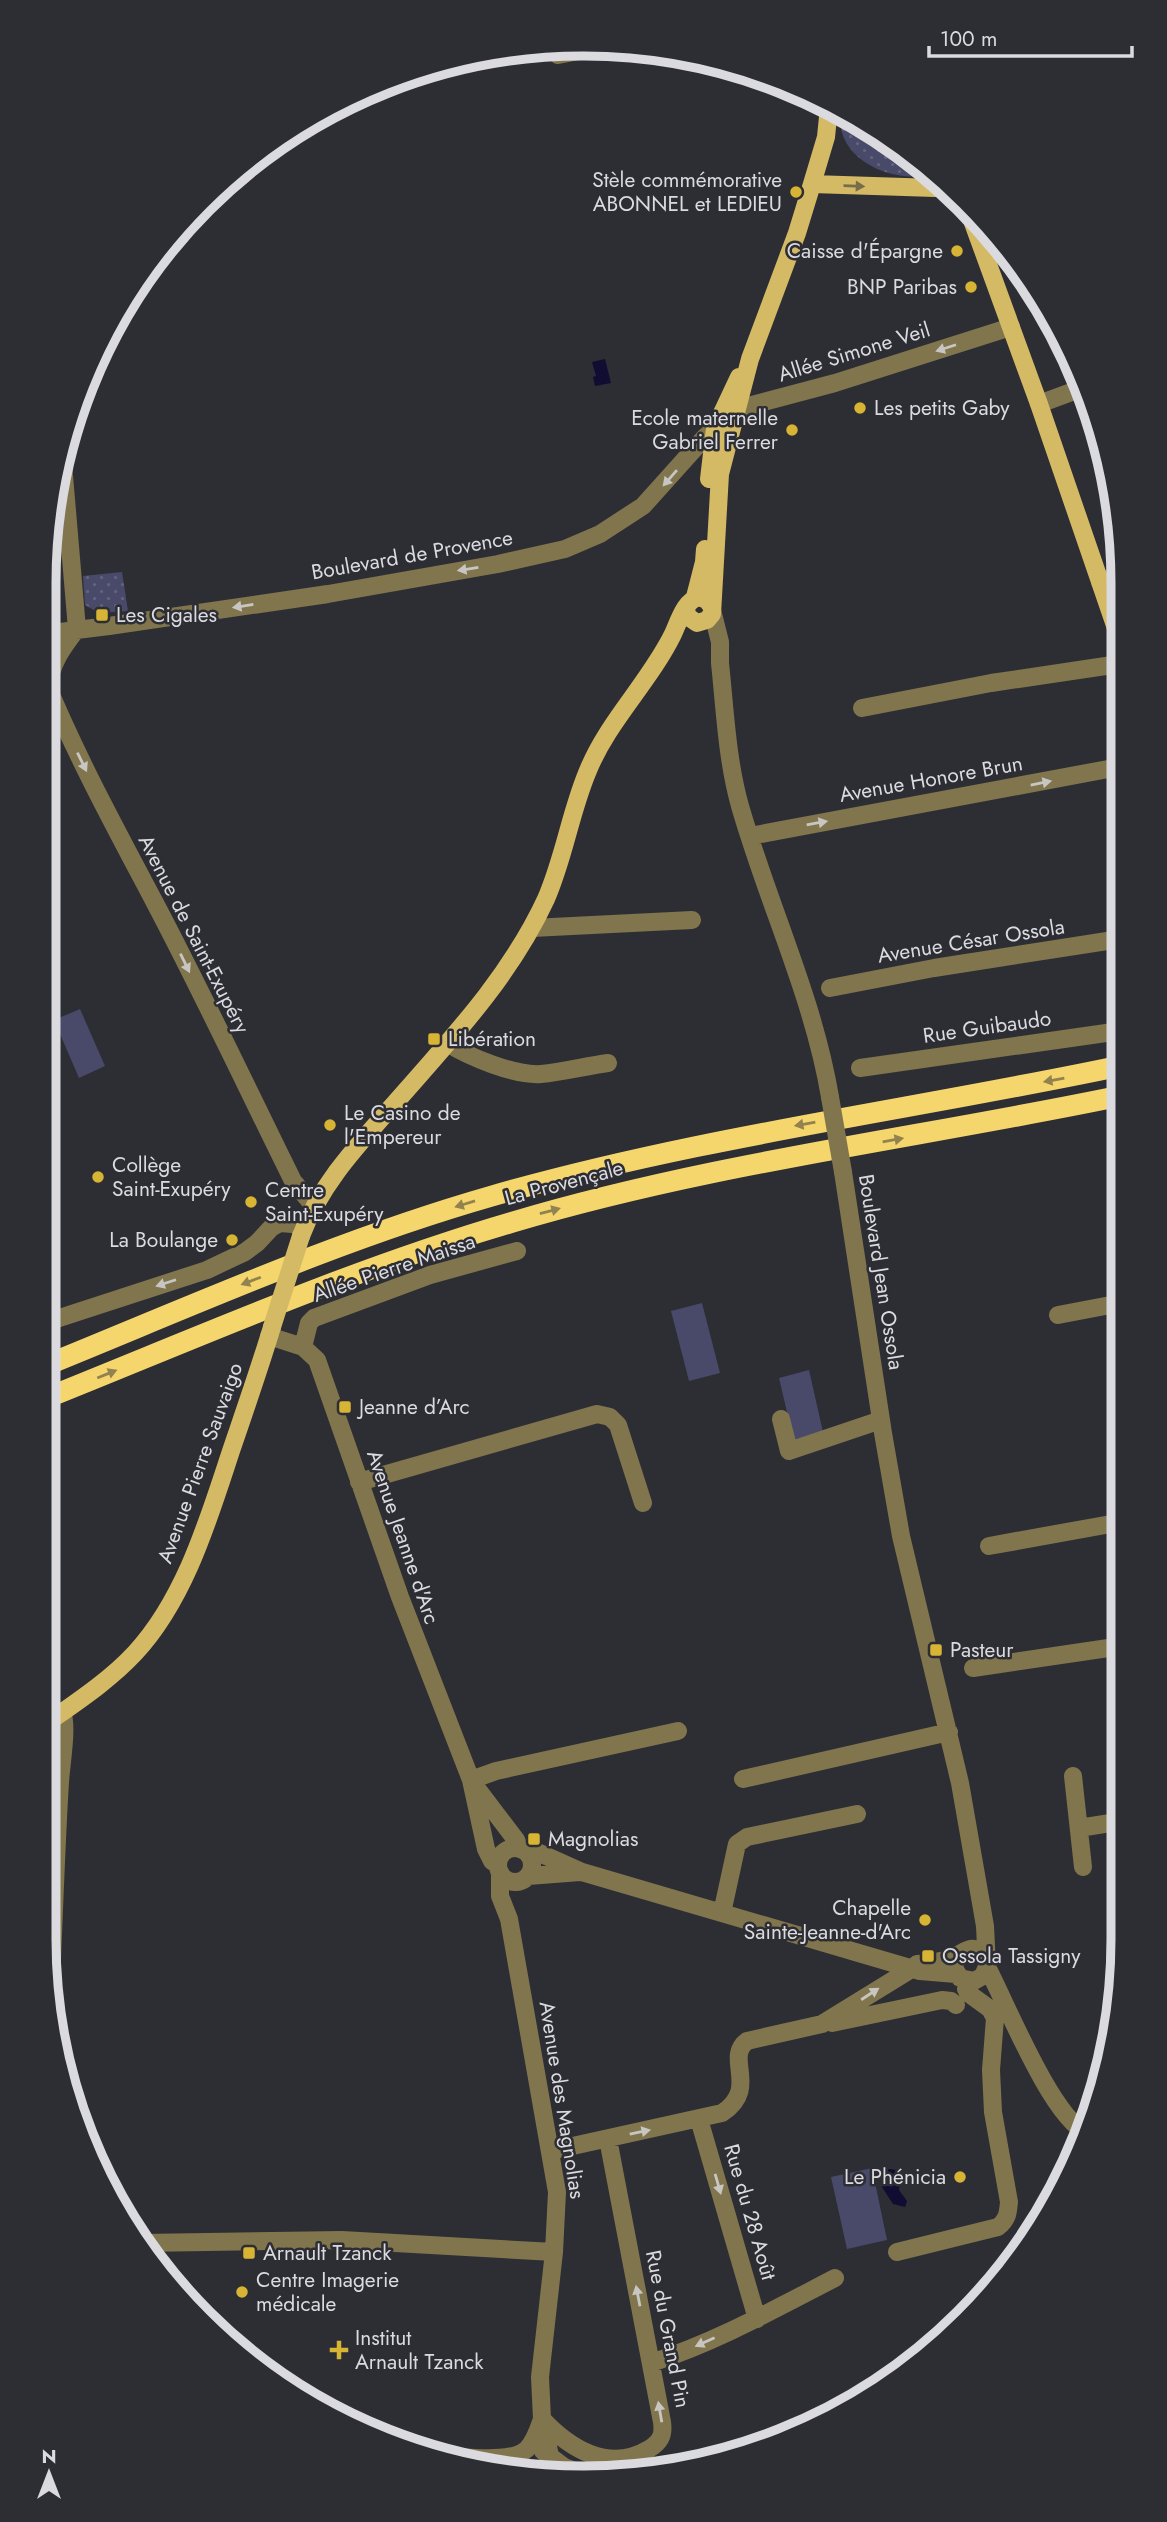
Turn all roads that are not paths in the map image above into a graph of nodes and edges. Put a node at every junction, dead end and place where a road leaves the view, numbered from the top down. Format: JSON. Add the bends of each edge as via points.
{"nodes":[{"id":1,"x":828,"y":116,"type":"edge"},
{"id":2,"x":812,"y":184,"type":"junction"},
{"id":3,"x":932,"y":188,"type":"edge"},
{"id":4,"x":976,"y":232,"type":"edge"},
{"id":5,"x":1011,"y":327,"type":"junction"},
{"id":6,"x":750,"y":359,"type":"junction"},
{"id":7,"x":1074,"y":391,"type":"edge"},
{"id":8,"x":1039,"y":404,"type":"junction"},
{"id":9,"x":737,"y":409,"type":"junction"},
{"id":10,"x":715,"y":428,"type":"junction"},
{"id":11,"x":725,"y":455,"type":"junction"},
{"id":12,"x":65,"y":488,"type":"edge"},
{"id":13,"x":1111,"y":578,"type":"edge"},
{"id":14,"x":1100,"y":582,"type":"junction"},
{"id":15,"x":700,"y":611,"type":"junction"},
{"id":16,"x":1111,"y":614,"type":"edge"},
{"id":17,"x":77,"y":629,"type":"junction"},
{"id":18,"x":56,"y":632,"type":"edge"},
{"id":19,"x":56,"y":660,"type":"edge"},
{"id":20,"x":1111,"y":665,"type":"edge"},
{"id":21,"x":862,"y":708,"type":"dead end"},
{"id":22,"x":56,"y":710,"type":"edge"},
{"id":23,"x":1111,"y":768,"type":"edge"},
{"id":24,"x":750,"y":836,"type":"junction"},
{"id":25,"x":692,"y":920,"type":"dead end"},
{"id":26,"x":532,"y":928,"type":"junction"},
{"id":27,"x":1111,"y":940,"type":"edge"},
{"id":28,"x":830,"y":988,"type":"dead end"},
{"id":29,"x":1111,"y":1032,"type":"edge"},
{"id":30,"x":447,"y":1043,"type":"junction"},
{"id":31,"x":608,"y":1063,"type":"dead end"},
{"id":32,"x":860,"y":1068,"type":"dead end"},
{"id":33,"x":1111,"y":1068,"type":"edge"},
{"id":34,"x":1111,"y":1098,"type":"edge"},
{"id":35,"x":313,"y":1205,"type":"junction"},
{"id":36,"x":303,"y":1231,"type":"junction"},
{"id":37,"x":517,"y":1251,"type":"dead end"},
{"id":38,"x":1111,"y":1305,"type":"edge"},
{"id":39,"x":1058,"y":1315,"type":"dead end"},
{"id":40,"x":56,"y":1319,"type":"edge"},
{"id":41,"x":271,"y":1331,"type":"junction"},
{"id":42,"x":303,"y":1347,"type":"junction"},
{"id":43,"x":56,"y":1361,"type":"edge"},
{"id":44,"x":56,"y":1394,"type":"edge"},
{"id":45,"x":781,"y":1419,"type":"dead end"},
{"id":46,"x":881,"y":1420,"type":"junction"},
{"id":47,"x":359,"y":1482,"type":"junction"},
{"id":48,"x":643,"y":1503,"type":"dead end"},
{"id":49,"x":1111,"y":1524,"type":"edge"},
{"id":50,"x":989,"y":1546,"type":"dead end"},
{"id":51,"x":1111,"y":1648,"type":"edge"},
{"id":52,"x":973,"y":1668,"type":"dead end"},
{"id":53,"x":56,"y":1716,"type":"edge"},
{"id":54,"x":678,"y":1731,"type":"dead end"},
{"id":55,"x":56,"y":1732,"type":"edge"},
{"id":56,"x":949,"y":1732,"type":"junction"},
{"id":57,"x":1073,"y":1776,"type":"dead end"},
{"id":58,"x":743,"y":1779,"type":"dead end"},
{"id":59,"x":471,"y":1780,"type":"junction"},
{"id":60,"x":857,"y":1814,"type":"dead end"},
{"id":61,"x":1111,"y":1823,"type":"edge"},
{"id":62,"x":1079,"y":1828,"type":"junction"},
{"id":63,"x":522,"y":1850,"type":"junction"},
{"id":64,"x":1083,"y":1867,"type":"dead end"},
{"id":65,"x":499,"y":1869,"type":"junction"},
{"id":66,"x":582,"y":1872,"type":"junction"},
{"id":67,"x":526,"y":1878,"type":"junction"},
{"id":68,"x":56,"y":1880,"type":"edge"},
{"id":69,"x":979,"y":1894,"type":"junction"},
{"id":70,"x":722,"y":1913,"type":"junction"},
{"id":71,"x":509,"y":1919,"type":"junction"},
{"id":72,"x":962,"y":1952,"type":"junction"},
{"id":73,"x":987,"y":1963,"type":"junction"},
{"id":74,"x":908,"y":1966,"type":"junction"},
{"id":75,"x":967,"y":1979,"type":"junction"},
{"id":76,"x":957,"y":2005,"type":"dead end"},
{"id":77,"x":1005,"y":2006,"type":"junction"},
{"id":78,"x":822,"y":2024,"type":"junction"},
{"id":79,"x":699,"y":2119,"type":"junction"},
{"id":80,"x":1077,"y":2125,"type":"edge"},
{"id":81,"x":608,"y":2139,"type":"junction"},
{"id":82,"x":550,"y":2151,"type":"junction"},
{"id":83,"x":153,"y":2243,"type":"edge"},
{"id":84,"x":554,"y":2252,"type":"junction"},
{"id":85,"x":897,"y":2252,"type":"dead end"},
{"id":86,"x":835,"y":2278,"type":"dead end"},
{"id":87,"x":757,"y":2319,"type":"junction"},
{"id":88,"x":651,"y":2362,"type":"junction"},
{"id":89,"x":541,"y":2419,"type":"junction"},
{"id":90,"x":527,"y":2449,"type":"junction"},
{"id":91,"x":550,"y":2456,"type":"junction"},
{"id":92,"x":488,"y":2457,"type":"edge"},
{"id":93,"x":562,"y":2465,"type":"edge"}],
"edges":[{"from":1,"to":2,"type":"main road"},
{"from":2,"to":3,"type":"main road","one_way":true},
{"from":2,"to":6,"type":"main road"},
{"from":4,"to":5,"type":"main road"},
{"from":5,"to":8,"type":"main road"},
{"from":5,"to":9,"type":"street","name":"Allée Simone Veil","one_way":true},
{"from":6,"to":9,"type":"main road"},
{"from":6,"to":10,"type":"main road"},
{"from":7,"to":8,"type":"street"},
{"from":8,"to":14,"type":"main road"},
{"from":9,"to":10,"type":"street","name":"Allée Simone Veil"},
{"from":9,"to":11,"type":"main road"},
{"from":10,"to":11,"type":"street"},
{"from":10,"to":15,"type":"main road"},
{"from":10,"to":17,"type":"street","name":"Boulevard de Provence","one_way":true,"via":[[643,506],[565,549],[328,594]]},
{"from":11,"to":15,"type":"main road"},
{"from":12,"to":17,"type":"street"},
{"from":13,"to":14,"type":"street"},
{"from":14,"to":16,"type":"main road"},
{"from":15,"to":24,"type":"street","name":"Boulevard Jean Ossola","via":[[720,663],[735,779]]},
{"from":15,"to":26,"type":"main road","name":"Avenue Pierre Sauvaigo","via":[[670,639],[596,751],[564,852]]},
{"from":17,"to":18,"type":"street","name":"Boulevard de Provence"},
{"from":17,"to":19,"type":"street"},
{"from":20,"to":21,"type":"street"},
{"from":22,"to":35,"type":"street","name":"Avenue de Saint-Exupéry","one_way":true,"via":[[293,1181]]},
{"from":24,"to":23,"type":"street","name":"Avenue Honore Brun","one_way":true},
{"from":24,"to":46,"type":"street","name":"Boulevard Jean Ossola","bridge":true,"via":[[800,979],[830,1097]]},
{"from":25,"to":26,"type":"street"},
{"from":26,"to":30,"type":"main road","name":"Avenue Pierre Sauvaigo","via":[[496,985]]},
{"from":27,"to":28,"type":"street","name":"Avenue César Ossola"},
{"from":29,"to":32,"type":"street","name":"Rue Guibaudo"},
{"from":30,"to":31,"type":"street","via":[[521,1073]]},
{"from":30,"to":35,"type":"main road","name":"Avenue Pierre Sauvaigo","via":[[345,1159]]},
{"from":33,"to":43,"type":"highway","name":"La Provençale","one_way":true,"via":[[740,1136],[491,1196],[343,1246]]},
{"from":44,"to":34,"type":"highway","name":"La Provençale","one_way":true,"via":[[351,1275],[513,1222],[664,1183]]},
{"from":35,"to":36,"type":"main road","name":"Avenue Pierre Sauvaigo"},
{"from":36,"to":40,"type":"street","one_way":true,"via":[[280,1223],[245,1252],[207,1270]]},
{"from":36,"to":41,"type":"main road","name":"Avenue Pierre Sauvaigo","bridge":true},
{"from":37,"to":42,"type":"street","name":"Allée Pierre Maissa","via":[[430,1275],[314,1318]]},
{"from":38,"to":39,"type":"street"},
{"from":41,"to":42,"type":"street"},
{"from":41,"to":53,"type":"main road","name":"Avenue Pierre Sauvaigo","via":[[203,1533],[163,1616],[127,1661]]},
{"from":42,"to":47,"type":"street","name":"Avenue Jeanne d'Arc","via":[[317,1360]]},
{"from":45,"to":46,"type":"street","via":[[789,1451]]},
{"from":46,"to":56,"type":"street","name":"Boulevard Jean Ossola","via":[[901,1536]]},
{"from":47,"to":48,"type":"street","via":[[597,1414],[618,1425]]},
{"from":47,"to":59,"type":"street","name":"Avenue Jeanne d'Arc"},
{"from":49,"to":50,"type":"street"},
{"from":51,"to":52,"type":"street"},
{"from":54,"to":59,"type":"street"},
{"from":55,"to":68,"type":"street","via":[[62,1746]]},
{"from":56,"to":58,"type":"street"},
{"from":56,"to":69,"type":"street","name":"Boulevard Jean Ossola"},
{"from":57,"to":62,"type":"street"},
{"from":59,"to":63,"type":"street","name":"Avenue Jeanne d'Arc"},
{"from":59,"to":65,"type":"street","name":"Avenue Jeanne d'Arc","via":[[486,1849]]},
{"from":60,"to":70,"type":"street","via":[[747,1836],[737,1844]]},
{"from":61,"to":62,"type":"street"},
{"from":62,"to":64,"type":"street"},
{"from":63,"to":65,"type":"street","via":[[505,1852]]},
{"from":63,"to":66,"type":"street","via":[[535,1851]]},
{"from":63,"to":67,"type":"street","via":[[532,1861]]},
{"from":65,"to":67,"type":"street","via":[[511,1881]]},
{"from":65,"to":71,"type":"street","name":"Avenue des Magnolias","via":[[500,1896]]},
{"from":66,"to":67,"type":"street"},
{"from":66,"to":70,"type":"street"},
{"from":67,"to":71,"type":"street"},
{"from":69,"to":72,"type":"street","name":"Boulevard Jean Ossola","via":[[975,1934]]},
{"from":69,"to":73,"type":"street","name":"Boulevard Jean Ossola"},
{"from":70,"to":74,"type":"street"},
{"from":71,"to":82,"type":"street","name":"Avenue des Magnolias"},
{"from":72,"to":73,"type":"street","via":[[979,1951]]},
{"from":72,"to":74,"type":"street"},
{"from":72,"to":75,"type":"street","via":[[954,1968]]},
{"from":73,"to":75,"type":"street","via":[[983,1976]]},
{"from":73,"to":77,"type":"street","name":"Boulevard Jean Ossola"},
{"from":74,"to":75,"type":"street"},
{"from":78,"to":74,"type":"street","one_way":true},
{"from":75,"to":77,"type":"street","name":"Boulevard Jean Ossola"},
{"from":75,"to":85,"type":"street","via":[[968,1993],[995,2018],[993,2112],[1008,2212],[998,2227]]},
{"from":76,"to":78,"type":"street","via":[[942,2000]]},
{"from":77,"to":80,"type":"street","name":"Boulevard Jean Ossola","via":[[1035,2065],[1067,2117]]},
{"from":78,"to":79,"type":"street","via":[[740,2046],[738,2096],[722,2112]]},
{"from":81,"to":79,"type":"street","one_way":true},
{"from":79,"to":87,"type":"street","name":"Rue du 28 Août","one_way":true},
{"from":81,"to":82,"type":"street"},
{"from":88,"to":81,"type":"street","name":"Rue du Grand Pin","one_way":true},
{"from":82,"to":84,"type":"street","name":"Avenue des Magnolias","via":[[558,2204]]},
{"from":83,"to":84,"type":"street","via":[[342,2240]]},
{"from":84,"to":89,"type":"street","name":"Avenue des Magnolias","via":[[542,2352]]},
{"from":86,"to":87,"type":"street"},
{"from":87,"to":88,"type":"street","one_way":true},
{"from":89,"to":88,"type":"street","name":"Rue du Grand Pin","one_way":true,"via":[[555,2434],[597,2457],[620,2459],[641,2454],[658,2444],[663,2430]]},
{"from":89,"to":90,"type":"street"},
{"from":89,"to":91,"type":"street","name":"Avenue des Magnolias"},
{"from":90,"to":91,"type":"street","via":[[540,2449]]},
{"from":90,"to":92,"type":"street","via":[[507,2457]]},
{"from":91,"to":93,"type":"street"}]}
